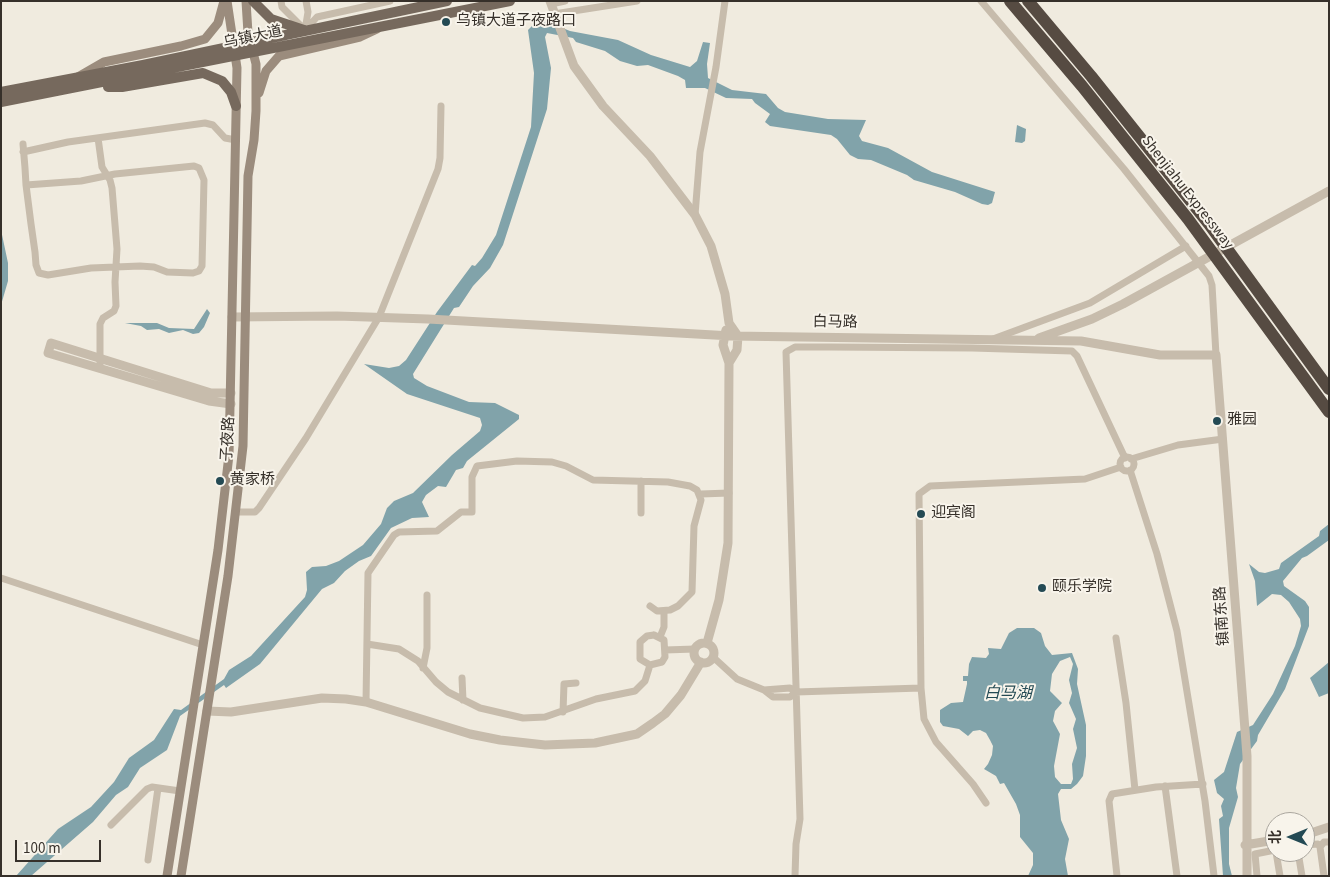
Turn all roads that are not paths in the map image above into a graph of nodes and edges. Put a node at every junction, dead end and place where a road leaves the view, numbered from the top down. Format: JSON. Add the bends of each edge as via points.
{"nodes":[{"id":1,"x":225,"y":1,"type":"edge"},
{"id":2,"x":246,"y":1,"type":"edge"},
{"id":3,"x":253,"y":1,"type":"edge"},
{"id":4,"x":281,"y":1,"type":"edge"},
{"id":5,"x":306,"y":1,"type":"edge"},
{"id":6,"x":390,"y":1,"type":"edge"},
{"id":7,"x":447,"y":1,"type":"edge"},
{"id":8,"x":510,"y":1,"type":"edge"},
{"id":9,"x":565,"y":1,"type":"edge"},
{"id":10,"x":637,"y":1,"type":"edge"},
{"id":11,"x":725,"y":1,"type":"edge"},
{"id":12,"x":981,"y":1,"type":"edge"},
{"id":13,"x":1010,"y":1,"type":"edge"},
{"id":14,"x":1028,"y":1,"type":"edge"},
{"id":15,"x":550,"y":3,"type":"edge"},
{"id":16,"x":363,"y":4,"type":"edge"},
{"id":17,"x":401,"y":11,"type":"junction"},
{"id":18,"x":554,"y":15,"type":"junction"},
{"id":19,"x":371,"y":17,"type":"junction"},
{"id":20,"x":404,"y":23,"type":"junction"},
{"id":21,"x":377,"y":29,"type":"junction"},
{"id":22,"x":305,"y":30,"type":"junction"},
{"id":23,"x":250,"y":42,"type":"junction"},
{"id":24,"x":234,"y":46,"type":"junction"},
{"id":25,"x":254,"y":53,"type":"junction"},
{"id":26,"x":236,"y":57,"type":"junction"},
{"id":27,"x":76,"y":78,"type":"junction"},
{"id":28,"x":92,"y":85,"type":"junction"},
{"id":29,"x":1,"y":92,"type":"edge"},
{"id":30,"x":1,"y":102,"type":"edge"},
{"id":31,"x":236,"y":106,"type":"junction"},
{"id":32,"x":441,"y":106,"type":"dead end"},
{"id":33,"x":256,"y":111,"type":"junction"},
{"id":34,"x":98,"y":138,"type":"junction"},
{"id":35,"x":236,"y":140,"type":"junction"},
{"id":36,"x":23,"y":144,"type":"dead end"},
{"id":37,"x":24,"y":152,"type":"junction"},
{"id":38,"x":107,"y":176,"type":"junction"},
{"id":39,"x":26,"y":184,"type":"junction"},
{"id":40,"x":1329,"y":191,"type":"edge"},
{"id":41,"x":695,"y":215,"type":"junction"},
{"id":42,"x":1186,"y":246,"type":"junction"},
{"id":43,"x":116,"y":267,"type":"junction"},
{"id":44,"x":246,"y":316,"type":"junction"},
{"id":45,"x":232,"y":317,"type":"junction"},
{"id":46,"x":379,"y":317,"type":"junction"},
{"id":47,"x":729,"y":322,"type":"junction"},
{"id":48,"x":724,"y":335,"type":"junction"},
{"id":49,"x":738,"y":336,"type":"junction"},
{"id":50,"x":992,"y":339,"type":"junction"},
{"id":51,"x":1032,"y":340,"type":"junction"},
{"id":52,"x":50,"y":348,"type":"dead end"},
{"id":53,"x":1216,"y":355,"type":"junction"},
{"id":54,"x":100,"y":363,"type":"junction"},
{"id":55,"x":729,"y":363,"type":"junction"},
{"id":56,"x":1329,"y":389,"type":"edge"},
{"id":57,"x":231,"y":393,"type":"junction"},
{"id":58,"x":231,"y":404,"type":"junction"},
{"id":59,"x":1329,"y":412,"type":"edge"},
{"id":60,"x":1223,"y":440,"type":"junction"},
{"id":61,"x":1130,"y":463,"type":"junction"},
{"id":62,"x":641,"y":481,"type":"junction"},
{"id":63,"x":729,"y":493,"type":"junction"},
{"id":64,"x":700,"y":494,"type":"junction"},
{"id":65,"x":237,"y":512,"type":"junction"},
{"id":66,"x":641,"y":513,"type":"dead end"},
{"id":67,"x":1,"y":578,"type":"edge"},
{"id":68,"x":427,"y":595,"type":"dead end"},
{"id":69,"x":650,"y":606,"type":"dead end"},
{"id":70,"x":664,"y":612,"type":"junction"},
{"id":71,"x":206,"y":626,"type":"junction"},
{"id":72,"x":220,"y":628,"type":"junction"},
{"id":73,"x":660,"y":637,"type":"junction"},
{"id":74,"x":1116,"y":638,"type":"dead end"},
{"id":75,"x":707,"y":643,"type":"junction"},
{"id":76,"x":367,"y":644,"type":"junction"},
{"id":77,"x":203,"y":645,"type":"junction"},
{"id":78,"x":695,"y":649,"type":"junction"},
{"id":79,"x":665,"y":650,"type":"junction"},
{"id":80,"x":713,"y":657,"type":"junction"},
{"id":81,"x":701,"y":662,"type":"junction"},
{"id":82,"x":650,"y":665,"type":"junction"},
{"id":83,"x":424,"y":668,"type":"junction"},
{"id":84,"x":462,"y":678,"type":"dead end"},
{"id":85,"x":576,"y":684,"type":"dead end"},
{"id":86,"x":780,"y":688,"type":"junction"},
{"id":87,"x":921,"y":688,"type":"junction"},
{"id":88,"x":764,"y":690,"type":"junction"},
{"id":89,"x":796,"y":692,"type":"junction"},
{"id":90,"x":780,"y":697,"type":"junction"},
{"id":91,"x":463,"y":700,"type":"junction"},
{"id":92,"x":366,"y":702,"type":"junction"},
{"id":93,"x":207,"y":710,"type":"junction"},
{"id":94,"x":563,"y":712,"type":"junction"},
{"id":95,"x":1202,"y":784,"type":"junction"},
{"id":96,"x":1165,"y":786,"type":"junction"},
{"id":97,"x":158,"y":788,"type":"junction"},
{"id":98,"x":1135,"y":790,"type":"junction"},
{"id":99,"x":180,"y":791,"type":"junction"},
{"id":100,"x":986,"y":803,"type":"dead end"},
{"id":101,"x":111,"y":825,"type":"dead end"},
{"id":102,"x":1329,"y":827,"type":"edge"},
{"id":103,"x":1315,"y":832,"type":"edge"},
{"id":104,"x":1265,"y":841,"type":"edge"},
{"id":105,"x":1329,"y":842,"type":"edge"},
{"id":106,"x":1245,"y":844,"type":"junction"},
{"id":107,"x":1315,"y":844,"type":"edge"},
{"id":108,"x":1320,"y":847,"type":"junction"},
{"id":109,"x":1265,"y":853,"type":"edge"},
{"id":110,"x":148,"y":860,"type":"dead end"},
{"id":111,"x":1278,"y":862,"type":"edge"},
{"id":112,"x":1300,"y":862,"type":"edge"},
{"id":113,"x":167,"y":876,"type":"edge"},
{"id":114,"x":181,"y":876,"type":"edge"},
{"id":115,"x":795,"y":876,"type":"edge"},
{"id":116,"x":1117,"y":876,"type":"edge"},
{"id":117,"x":1177,"y":876,"type":"edge"},
{"id":118,"x":1214,"y":876,"type":"edge"},
{"id":119,"x":1247,"y":876,"type":"edge"},
{"id":120,"x":1256,"y":876,"type":"edge"},
{"id":121,"x":1280,"y":876,"type":"edge"},
{"id":122,"x":1302,"y":876,"type":"edge"},
{"id":123,"x":1324,"y":876,"type":"edge"}],
"edges":[{"from":1,"to":24,"type":"main road","name":"子夜路"},
{"from":1,"to":27,"type":"main road","via":[[218,23],[205,39],[104,62]]},
{"from":2,"to":23,"type":"main road","name":"子夜路"},
{"from":3,"to":22,"type":"main road","via":[[271,19]]},
{"from":4,"to":22,"type":"street","via":[[282,8]]},
{"from":5,"to":22,"type":"street"},
{"from":6,"to":16,"type":"street"},
{"from":7,"to":17,"type":"main road","name":"乌镇大道"},
{"from":8,"to":20,"type":"main road","name":"乌镇大道"},
{"from":9,"to":15,"type":"street"},
{"from":10,"to":18,"type":"street"},
{"from":11,"to":41,"type":"street","via":[[700,152]]},
{"from":12,"to":42,"type":"street","via":[[1045,73]]},
{"from":13,"to":59,"type":"highway","name":"Shenjiahu Expressway","via":[[1214,254]]},
{"from":14,"to":56,"type":"highway","name":"Shenjiahu Expressway","via":[[1215,232]]},
{"from":15,"to":18,"type":"street"},
{"from":16,"to":19,"type":"street"},
{"from":16,"to":22,"type":"street","via":[[317,17]]},
{"from":17,"to":19,"type":"main road","name":"乌镇大道"},
{"from":17,"to":20,"type":"main road"},
{"from":18,"to":41,"type":"street","via":[[574,66],[603,106],[650,156]]},
{"from":19,"to":22,"type":"main road","name":"乌镇大道"},
{"from":20,"to":21,"type":"main road","name":"乌镇大道"},
{"from":21,"to":25,"type":"main road","name":"乌镇大道"},
{"from":21,"to":33,"type":"main road","via":[[360,37],[279,56],[266,71]]},
{"from":22,"to":23,"type":"main road","name":"乌镇大道"},
{"from":23,"to":24,"type":"main road","name":"乌镇大道"},
{"from":23,"to":25,"type":"main road","name":"子夜路"},
{"from":24,"to":26,"type":"main road","name":"子夜路"},
{"from":24,"to":27,"type":"main road","name":"乌镇大道"},
{"from":25,"to":26,"type":"main road","name":"乌镇大道"},
{"from":25,"to":33,"type":"main road","name":"子夜路"},
{"from":26,"to":28,"type":"main road","name":"乌镇大道"},
{"from":26,"to":31,"type":"main road","name":"子夜路"},
{"from":27,"to":29,"type":"main road","name":"乌镇大道"},
{"from":28,"to":30,"type":"main road","name":"乌镇大道"},
{"from":28,"to":31,"type":"main road","via":[[122,87],[203,73],[222,81]]},
{"from":31,"to":35,"type":"main road","name":"子夜路"},
{"from":32,"to":46,"type":"street","via":[[438,169]]},
{"from":33,"to":44,"type":"main road","name":"子夜路","via":[[248,176]]},
{"from":34,"to":35,"type":"street","via":[[204,123],[213,125],[225,138]]},
{"from":34,"to":37,"type":"street"},
{"from":34,"to":38,"type":"street","via":[[102,167]]},
{"from":35,"to":45,"type":"main road","name":"子夜路"},
{"from":36,"to":37,"type":"street"},
{"from":37,"to":39,"type":"street"},
{"from":38,"to":39,"type":"street","via":[[81,182]]},
{"from":38,"to":43,"type":"street","via":[[112,188],[118,249]]},
{"from":38,"to":43,"type":"street","via":[[194,166],[199,168],[204,180],[203,260],[199,271],[167,272],[154,267]]},
{"from":39,"to":43,"type":"street","via":[[39,273],[48,276],[70,270]]},
{"from":40,"to":51,"type":"street","via":[[1123,304],[1092,319]]},
{"from":41,"to":47,"type":"street","via":[[711,246],[725,294]]},
{"from":42,"to":50,"type":"street","via":[[1090,303]]},
{"from":42,"to":53,"type":"street","via":[[1212,281]]},
{"from":43,"to":54,"type":"street","via":[[116,306],[100,324]]},
{"from":44,"to":45,"type":"street","name":"白马路"},
{"from":44,"to":46,"type":"street","name":"白马路"},
{"from":44,"to":65,"type":"main road","name":"子夜路","via":[[244,423]]},
{"from":45,"to":57,"type":"main road","name":"子夜路"},
{"from":46,"to":48,"type":"street","name":"白马路"},
{"from":46,"to":65,"type":"street","via":[[260,508],[247,513]]},
{"from":47,"to":48,"type":"street"},
{"from":47,"to":49,"type":"street"},
{"from":48,"to":49,"type":"street","name":"白马路"},
{"from":48,"to":55,"type":"street","via":[[723,345]]},
{"from":49,"to":50,"type":"street","name":"白马路"},
{"from":49,"to":55,"type":"street","via":[[737,350]]},
{"from":50,"to":51,"type":"street","name":"白马路"},
{"from":51,"to":53,"type":"street","name":"白马路","via":[[1081,341],[1160,355]]},
{"from":52,"to":54,"type":"street"},
{"from":53,"to":60,"type":"street","name":"镇南东路"},
{"from":54,"to":57,"type":"street","via":[[211,393]]},
{"from":54,"to":58,"type":"street","via":[[209,400]]},
{"from":55,"to":63,"type":"street"},
{"from":57,"to":58,"type":"main road","name":"子夜路"},
{"from":58,"to":71,"type":"main road","name":"子夜路","via":[[225,498]]},
{"from":60,"to":61,"type":"street","via":[[1171,447],[1145,460]]},
{"from":60,"to":106,"type":"street","name":"镇南东路","via":[[1247,756]]},
{"from":61,"to":87,"type":"street","via":[[1121,461],[1121,467],[1084,479],[930,486],[921,491],[918,508]]},
{"from":61,"to":89,"type":"street","via":[[1072,351],[790,348],[785,358]]},
{"from":61,"to":95,"type":"street","via":[[1175,624]]},
{"from":62,"to":64,"type":"street","via":[[690,486]]},
{"from":62,"to":66,"type":"street"},
{"from":62,"to":76,"type":"street","via":[[594,480],[552,462],[477,466],[472,477],[472,512],[461,512],[437,531],[399,532],[370,568]]},
{"from":63,"to":64,"type":"street"},
{"from":63,"to":75,"type":"street","via":[[726,564]]},
{"from":64,"to":70,"type":"street","via":[[694,526],[692,592],[678,606]]},
{"from":65,"to":72,"type":"main road","name":"子夜路"},
{"from":67,"to":77,"type":"street"},
{"from":68,"to":83,"type":"street"},
{"from":69,"to":70,"type":"street"},
{"from":70,"to":73,"type":"street"},
{"from":71,"to":72,"type":"main road"},
{"from":71,"to":77,"type":"main road","name":"子夜路"},
{"from":72,"to":93,"type":"main road","name":"子夜路"},
{"from":73,"to":79,"type":"street","via":[[664,640]]},
{"from":73,"to":82,"type":"street","via":[[647,636],[640,642],[640,659]]},
{"from":74,"to":98,"type":"street"},
{"from":75,"to":78,"type":"street","via":[[701,643]]},
{"from":75,"to":80,"type":"street","via":[[714,651]]},
{"from":76,"to":83,"type":"street","via":[[399,649]]},
{"from":76,"to":92,"type":"street"},
{"from":77,"to":99,"type":"main road","name":"子夜路"},
{"from":78,"to":79,"type":"street"},
{"from":78,"to":81,"type":"street","via":[[696,658]]},
{"from":79,"to":82,"type":"street","via":[[662,662]]},
{"from":80,"to":81,"type":"street","via":[[708,662]]},
{"from":80,"to":88,"type":"street","via":[[737,679]]},
{"from":81,"to":92,"type":"street","via":[[665,714],[637,734],[595,743],[545,745],[500,740]]},
{"from":82,"to":94,"type":"street","via":[[646,681],[635,691],[596,699]]},
{"from":83,"to":91,"type":"street","via":[[436,682]]},
{"from":84,"to":91,"type":"street"},
{"from":85,"to":94,"type":"street","via":[[564,684]]},
{"from":86,"to":88,"type":"street"},
{"from":86,"to":89,"type":"street"},
{"from":86,"to":90,"type":"street"},
{"from":87,"to":89,"type":"street"},
{"from":87,"to":100,"type":"street","via":[[924,719],[929,732]]},
{"from":88,"to":90,"type":"street","via":[[773,697]]},
{"from":89,"to":90,"type":"street","via":[[790,697]]},
{"from":89,"to":115,"type":"street","via":[[800,819]]},
{"from":91,"to":94,"type":"street","via":[[493,712],[523,718]]},
{"from":92,"to":93,"type":"street","via":[[322,698],[231,712]]},
{"from":93,"to":114,"type":"main road","name":"子夜路"},
{"from":95,"to":96,"type":"street"},
{"from":95,"to":118,"type":"street"},
{"from":96,"to":98,"type":"street"},
{"from":96,"to":117,"type":"street"},
{"from":97,"to":99,"type":"street"},
{"from":97,"to":101,"type":"street","via":[[147,789]]},
{"from":97,"to":110,"type":"street"},
{"from":98,"to":116,"type":"street","via":[[1112,794],[1108,801]]},
{"from":99,"to":113,"type":"main road","name":"子夜路"},
{"from":102,"to":103,"type":"street"},
{"from":104,"to":106,"type":"street"},
{"from":105,"to":108,"type":"street"},
{"from":106,"to":119,"type":"street","name":"镇南东路"},
{"from":107,"to":108,"type":"street"},
{"from":108,"to":123,"type":"street"},
{"from":109,"to":120,"type":"street","via":[[1255,854]]},
{"from":111,"to":121,"type":"street"},
{"from":112,"to":122,"type":"street"}]}
